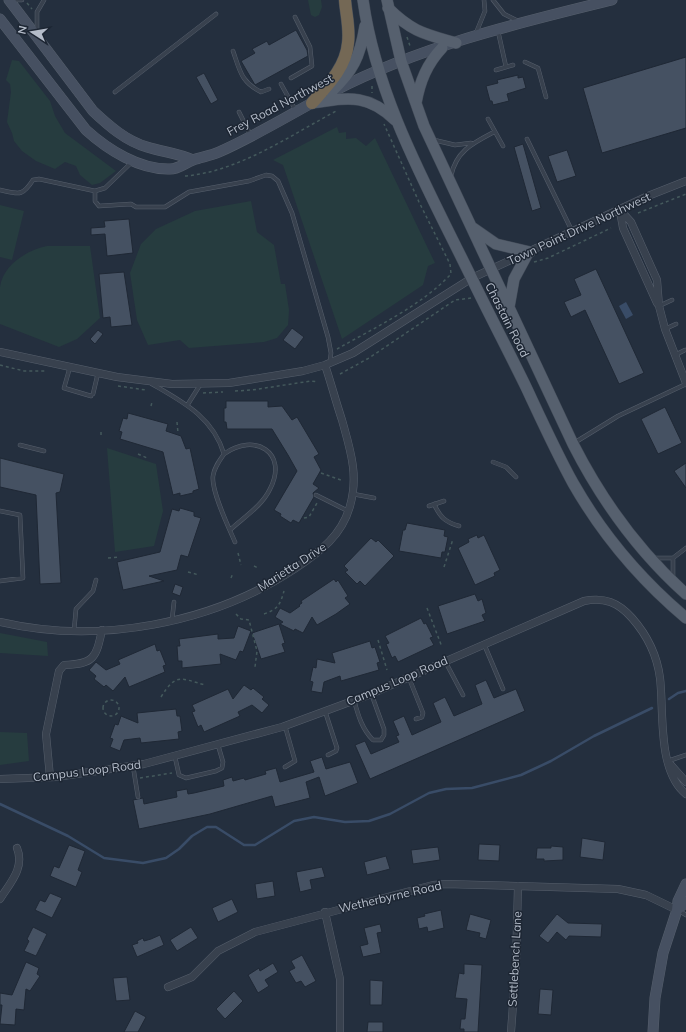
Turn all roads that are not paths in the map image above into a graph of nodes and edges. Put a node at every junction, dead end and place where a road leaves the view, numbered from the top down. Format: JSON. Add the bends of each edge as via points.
{"nodes":[{"id":1,"x":9,"y":0,"type":"edge"},
{"id":2,"x":15,"y":0,"type":"edge"},
{"id":3,"x":22,"y":0,"type":"edge"},
{"id":4,"x":44,"y":0,"type":"edge"},
{"id":5,"x":345,"y":0,"type":"edge"},
{"id":6,"x":363,"y":0,"type":"edge"},
{"id":7,"x":484,"y":0,"type":"edge"},
{"id":8,"x":493,"y":0,"type":"edge"},
{"id":9,"x":612,"y":0,"type":"edge"},
{"id":10,"x":584,"y":3,"type":"edge"},
{"id":11,"x":388,"y":4,"type":"edge"},
{"id":12,"x":216,"y":14,"type":"dead end"},
{"id":13,"x":294,"y":17,"type":"dead end"},
{"id":14,"x":0,"y":19,"type":"edge"},
{"id":15,"x":366,"y":20,"type":"junction"},
{"id":16,"x":521,"y":22,"type":"junction"},
{"id":17,"x":498,"y":29,"type":"junction"},
{"id":18,"x":38,"y":37,"type":"junction"},
{"id":19,"x":474,"y":37,"type":"junction"},
{"id":20,"x":456,"y":42,"type":"junction"},
{"id":21,"x":442,"y":48,"type":"junction"},
{"id":22,"x":233,"y":51,"type":"dead end"},
{"id":23,"x":401,"y":61,"type":"junction"},
{"id":24,"x":525,"y":62,"type":"dead end"},
{"id":25,"x":513,"y":65,"type":"dead end"},
{"id":26,"x":506,"y":67,"type":"junction"},
{"id":27,"x":379,"y":69,"type":"junction"},
{"id":28,"x":496,"y":70,"type":"dead end"},
{"id":29,"x":291,"y":78,"type":"dead end"},
{"id":30,"x":281,"y":84,"type":"dead end"},
{"id":31,"x":269,"y":89,"type":"dead end"},
{"id":32,"x":115,"y":92,"type":"dead end"},
{"id":33,"x":331,"y":92,"type":"junction"},
{"id":34,"x":546,"y":97,"type":"dead end"},
{"id":35,"x":312,"y":103,"type":"junction"},
{"id":36,"x":416,"y":104,"type":"junction"},
{"id":37,"x":296,"y":111,"type":"junction"},
{"id":38,"x":239,"y":112,"type":"dead end"},
{"id":39,"x":488,"y":119,"type":"dead end"},
{"id":40,"x":398,"y":122,"type":"junction"},
{"id":41,"x":494,"y":132,"type":"junction"},
{"id":42,"x":251,"y":136,"type":"junction"},
{"id":43,"x":430,"y":139,"type":"junction"},
{"id":44,"x":527,"y":139,"type":"dead end"},
{"id":45,"x":472,"y":143,"type":"junction"},
{"id":46,"x":503,"y":146,"type":"dead end"},
{"id":47,"x":193,"y":160,"type":"junction"},
{"id":48,"x":134,"y":161,"type":"junction"},
{"id":49,"x":450,"y":181,"type":"junction"},
{"id":50,"x":686,"y":182,"type":"edge"},
{"id":51,"x":0,"y":190,"type":"edge"},
{"id":52,"x":95,"y":191,"type":"junction"},
{"id":53,"x":620,"y":210,"type":"junction"},
{"id":54,"x":472,"y":227,"type":"junction"},
{"id":55,"x":572,"y":232,"type":"junction"},
{"id":56,"x":530,"y":256,"type":"junction"},
{"id":57,"x":491,"y":270,"type":"junction"},
{"id":58,"x":472,"y":278,"type":"junction"},
{"id":59,"x":672,"y":300,"type":"dead end"},
{"id":60,"x":659,"y":306,"type":"junction"},
{"id":61,"x":510,"y":307,"type":"junction"},
{"id":62,"x":676,"y":324,"type":"dead end"},
{"id":63,"x":665,"y":330,"type":"junction"},
{"id":64,"x":685,"y":350,"type":"dead end"},
{"id":65,"x":0,"y":352,"type":"edge"},
{"id":66,"x":674,"y":356,"type":"junction"},
{"id":67,"x":328,"y":364,"type":"junction"},
{"id":68,"x":70,"y":367,"type":"junction"},
{"id":69,"x":98,"y":373,"type":"junction"},
{"id":70,"x":149,"y":382,"type":"junction"},
{"id":71,"x":686,"y":383,"type":"edge"},
{"id":72,"x":200,"y":385,"type":"junction"},
{"id":73,"x":188,"y":404,"type":"junction"},
{"id":74,"x":573,"y":444,"type":"junction"},
{"id":75,"x":20,"y":445,"type":"dead end"},
{"id":76,"x":44,"y":451,"type":"dead end"},
{"id":77,"x":224,"y":454,"type":"junction"},
{"id":78,"x":493,"y":462,"type":"dead end"},
{"id":79,"x":516,"y":477,"type":"dead end"},
{"id":80,"x":353,"y":494,"type":"junction"},
{"id":81,"x":316,"y":495,"type":"dead end"},
{"id":82,"x":374,"y":498,"type":"dead end"},
{"id":83,"x":444,"y":501,"type":"dead end"},
{"id":84,"x":434,"y":504,"type":"junction"},
{"id":85,"x":429,"y":506,"type":"dead end"},
{"id":86,"x":0,"y":511,"type":"edge"},
{"id":87,"x":348,"y":511,"type":"junction"},
{"id":88,"x":459,"y":526,"type":"dead end"},
{"id":89,"x":230,"y":530,"type":"junction"},
{"id":90,"x":236,"y":542,"type":"dead end"},
{"id":91,"x":686,"y":548,"type":"edge"},
{"id":92,"x":648,"y":557,"type":"junction"},
{"id":93,"x":673,"y":558,"type":"junction"},
{"id":94,"x":96,"y":580,"type":"dead end"},
{"id":95,"x":0,"y":581,"type":"edge"},
{"id":96,"x":674,"y":583,"type":"junction"},
{"id":97,"x":686,"y":594,"type":"edge"},
{"id":98,"x":174,"y":602,"type":"dead end"},
{"id":99,"x":686,"y":618,"type":"edge"},
{"id":100,"x":172,"y":620,"type":"junction"},
{"id":101,"x":0,"y":622,"type":"edge"},
{"id":102,"x":74,"y":630,"type":"junction"},
{"id":103,"x":102,"y":630,"type":"junction"},
{"id":104,"x":484,"y":644,"type":"junction"},
{"id":105,"x":446,"y":661,"type":"junction"},
{"id":106,"x":409,"y":677,"type":"junction"},
{"id":107,"x":503,"y":688,"type":"dead end"},
{"id":108,"x":372,"y":693,"type":"junction"},
{"id":109,"x":463,"y":695,"type":"dead end"},
{"id":110,"x":354,"y":700,"type":"junction"},
{"id":111,"x":325,"y":711,"type":"junction"},
{"id":112,"x":416,"y":719,"type":"dead end"},
{"id":113,"x":285,"y":726,"type":"junction"},
{"id":114,"x":218,"y":745,"type":"junction"},
{"id":115,"x":328,"y":755,"type":"dead end"},
{"id":116,"x":686,"y":755,"type":"edge"},
{"id":117,"x":175,"y":757,"type":"junction"},
{"id":118,"x":669,"y":762,"type":"junction"},
{"id":119,"x":132,"y":766,"type":"junction"},
{"id":120,"x":285,"y":767,"type":"dead end"},
{"id":121,"x":50,"y":777,"type":"junction"},
{"id":122,"x":0,"y":779,"type":"edge"},
{"id":123,"x":686,"y":782,"type":"edge"},
{"id":124,"x":686,"y":794,"type":"edge"},
{"id":125,"x":138,"y":797,"type":"dead end"},
{"id":126,"x":17,"y":848,"type":"dead end"},
{"id":127,"x":686,"y":884,"type":"edge"},
{"id":128,"x":518,"y":886,"type":"junction"},
{"id":129,"x":0,"y":899,"type":"edge"},
{"id":130,"x":686,"y":902,"type":"edge"},
{"id":131,"x":677,"y":910,"type":"junction"},
{"id":132,"x":325,"y":912,"type":"junction"},
{"id":133,"x":686,"y":915,"type":"edge"},
{"id":134,"x":168,"y":987,"type":"dead end"},
{"id":135,"x":340,"y":1032,"type":"edge"},
{"id":136,"x":510,"y":1032,"type":"edge"},
{"id":137,"x":653,"y":1032,"type":"edge"}],
"edges":[{"from":1,"to":18,"type":"main road"},
{"from":2,"to":3,"type":"lane"},
{"from":4,"to":18,"type":"lane","via":[[39,6],[36,18]]},
{"from":5,"to":35,"type":"highway","via":[[347,50],[339,69]]},
{"from":6,"to":15,"type":"main road","name":"Chastain Road"},
{"from":7,"to":19,"type":"lane","via":[[485,11]]},
{"from":8,"to":16,"type":"lane","via":[[504,14]]},
{"from":9,"to":10,"type":"main road","name":"Frey Road Northwest"},
{"from":10,"to":16,"type":"main road","name":"Frey Road Northwest"},
{"from":11,"to":20,"type":"main road","via":[[402,21],[419,32]]},
{"from":11,"to":23,"type":"main road","name":"Chastain Road"},
{"from":12,"to":32,"type":"lane"},
{"from":13,"to":29,"type":"lane","via":[[310,46],[312,66]]},
{"from":14,"to":48,"type":"main road","name":"Frey Road Northwest","via":[[86,130],[106,146]]},
{"from":15,"to":27,"type":"main road","name":"Chastain Road"},
{"from":15,"to":33,"type":"main road","via":[[363,42],[355,65]]},
{"from":16,"to":17,"type":"main road","name":"Frey Road Northwest"},
{"from":17,"to":19,"type":"main road","name":"Frey Road Northwest"},
{"from":17,"to":26,"type":"lane"},
{"from":18,"to":47,"type":"main road","via":[[93,111],[106,124],[145,147]]},
{"from":19,"to":20,"type":"main road","name":"Frey Road Northwest"},
{"from":20,"to":21,"type":"main road","name":"Frey Road Northwest"},
{"from":21,"to":23,"type":"main road","name":"Frey Road Northwest"},
{"from":21,"to":36,"type":"main road","via":[[433,57],[424,74]]},
{"from":22,"to":31,"type":"lane","via":[[240,72],[250,86],[261,92]]},
{"from":23,"to":27,"type":"main road","name":"Frey Road Northwest"},
{"from":23,"to":36,"type":"main road","name":"Chastain Road"},
{"from":24,"to":34,"type":"lane","via":[[538,68]]},
{"from":25,"to":26,"type":"lane"},
{"from":26,"to":28,"type":"lane"},
{"from":27,"to":33,"type":"main road","name":"Frey Road Northwest"},
{"from":27,"to":40,"type":"main road","name":"Chastain Road"},
{"from":30,"to":37,"type":"lane"},
{"from":33,"to":35,"type":"main road","name":"Frey Road Northwest"},
{"from":35,"to":37,"type":"main road","name":"Frey Road Northwest"},
{"from":35,"to":40,"type":"main road","via":[[345,99],[365,100]]},
{"from":36,"to":43,"type":"main road","name":"Chastain Road"},
{"from":37,"to":42,"type":"main road","name":"Frey Road Northwest"},
{"from":38,"to":42,"type":"lane"},
{"from":39,"to":41,"type":"lane"},
{"from":40,"to":58,"type":"main road","name":"Chastain Road"},
{"from":41,"to":45,"type":"lane"},
{"from":41,"to":46,"type":"lane"},
{"from":42,"to":47,"type":"main road","name":"Frey Road Northwest","via":[[218,152]]},
{"from":43,"to":45,"type":"lane","via":[[455,145]]},
{"from":43,"to":49,"type":"main road","name":"Chastain Road"},
{"from":44,"to":55,"type":"lane"},
{"from":45,"to":49,"type":"lane","via":[[456,159]]},
{"from":47,"to":48,"type":"main road","name":"Frey Road Northwest","via":[[171,169]]},
{"from":48,"to":52,"type":"lane","via":[[105,188]]},
{"from":49,"to":54,"type":"main road","name":"Chastain Road"},
{"from":50,"to":53,"type":"street","name":"Town Point Drive Northwest","via":[[661,190]]},
{"from":51,"to":52,"type":"lane","via":[[19,194],[25,192],[33,180],[39,179]]},
{"from":52,"to":67,"type":"lane","via":[[95,201],[99,206],[131,204],[136,207],[165,207],[189,192],[249,181],[266,175],[272,176],[278,181],[295,220],[328,337],[331,353]]},
{"from":53,"to":55,"type":"street","name":"Town Point Drive Northwest"},
{"from":53,"to":60,"type":"street","via":[[623,228]]},
{"from":53,"to":60,"type":"street","via":[[631,222],[655,274]]},
{"from":54,"to":56,"type":"main road","via":[[496,244]]},
{"from":54,"to":57,"type":"main road","name":"Chastain Road"},
{"from":55,"to":56,"type":"street","name":"Town Point Drive Northwest"},
{"from":56,"to":57,"type":"street","name":"Town Point Drive Northwest"},
{"from":56,"to":61,"type":"main road","via":[[515,277]]},
{"from":57,"to":58,"type":"street","name":"Town Point Drive Northwest"},
{"from":57,"to":61,"type":"main road","name":"Chastain Road"},
{"from":58,"to":67,"type":"street","name":"Town Point Drive Northwest","via":[[362,348]]},
{"from":58,"to":99,"type":"main road","name":"Chastain Road","via":[[560,459],[589,509],[638,572]]},
{"from":59,"to":60,"type":"lane"},
{"from":60,"to":63,"type":"street"},
{"from":61,"to":74,"type":"main road","name":"Chastain Road"},
{"from":62,"to":63,"type":"lane"},
{"from":63,"to":66,"type":"street"},
{"from":64,"to":66,"type":"lane"},
{"from":65,"to":68,"type":"street","name":"Town Point Drive Northwest"},
{"from":66,"to":71,"type":"street"},
{"from":67,"to":72,"type":"street","name":"Town Point Drive Northwest","via":[[263,379]]},
{"from":67,"to":80,"type":"street","name":"Marietta Drive","via":[[354,461]]},
{"from":68,"to":69,"type":"street","name":"Town Point Drive Northwest"},
{"from":68,"to":69,"type":"lane","via":[[64,388],[92,395]]},
{"from":69,"to":70,"type":"street","name":"Town Point Drive Northwest"},
{"from":70,"to":72,"type":"street","name":"Town Point Drive Northwest"},
{"from":70,"to":73,"type":"lane"},
{"from":71,"to":74,"type":"lane","via":[[618,416]]},
{"from":72,"to":73,"type":"lane"},
{"from":73,"to":77,"type":"lane","via":[[203,417]]},
{"from":74,"to":92,"type":"main road","name":"Chastain Road","via":[[612,511]]},
{"from":75,"to":76,"type":"lane"},
{"from":77,"to":89,"type":"lane","via":[[215,468],[213,478]]},
{"from":77,"to":89,"type":"lane","via":[[234,447],[248,444],[262,447],[271,454],[276,468],[271,488],[263,501]]},
{"from":78,"to":79,"type":"lane","via":[[506,467]]},
{"from":80,"to":82,"type":"lane"},
{"from":80,"to":87,"type":"street","name":"Marietta Drive"},
{"from":81,"to":87,"type":"lane"},
{"from":83,"to":84,"type":"lane"},
{"from":84,"to":85,"type":"lane"},
{"from":84,"to":88,"type":"lane","via":[[439,515],[448,523]]},
{"from":86,"to":95,"type":"lane","via":[[20,515],[23,578]]},
{"from":87,"to":100,"type":"street","name":"Marietta Drive","via":[[335,538],[287,574],[252,593],[211,609]]},
{"from":89,"to":90,"type":"lane"},
{"from":91,"to":93,"type":"lane"},
{"from":92,"to":93,"type":"lane"},
{"from":92,"to":96,"type":"main road","name":"Chastain Road"},
{"from":93,"to":96,"type":"lane"},
{"from":94,"to":102,"type":"lane","via":[[93,591],[76,609]]},
{"from":96,"to":97,"type":"main road","name":"Chastain Road"},
{"from":98,"to":100,"type":"lane"},
{"from":100,"to":103,"type":"street","name":"Marietta Drive"},
{"from":101,"to":102,"type":"street","name":"Marietta Drive","via":[[48,630]]},
{"from":102,"to":103,"type":"street","name":"Marietta Drive"},
{"from":103,"to":121,"type":"street","via":[[91,659],[85,664],[64,665],[59,671],[46,734]]},
{"from":104,"to":105,"type":"street","name":"Campus Loop Road"},
{"from":104,"to":107,"type":"lane"},
{"from":104,"to":118,"type":"street","name":"Campus Loop Road","via":[[584,601],[600,599],[616,603],[637,624],[656,659],[660,677],[663,735]]},
{"from":105,"to":106,"type":"street","name":"Campus Loop Road"},
{"from":105,"to":109,"type":"lane"},
{"from":106,"to":108,"type":"street","name":"Campus Loop Road"},
{"from":106,"to":112,"type":"lane","via":[[424,713]]},
{"from":108,"to":110,"type":"street","name":"Campus Loop Road"},
{"from":108,"to":110,"type":"lane","via":[[384,729],[381,740],[373,740],[365,730],[358,717]]},
{"from":110,"to":111,"type":"street","name":"Campus Loop Road"},
{"from":111,"to":113,"type":"street","name":"Campus Loop Road"},
{"from":111,"to":115,"type":"lane","via":[[337,748]]},
{"from":113,"to":114,"type":"street","name":"Campus Loop Road"},
{"from":113,"to":120,"type":"lane","via":[[296,761]]},
{"from":114,"to":117,"type":"street","name":"Campus Loop Road"},
{"from":114,"to":117,"type":"lane","via":[[223,762],[222,768],[216,771],[186,778],[179,775]]},
{"from":116,"to":118,"type":"lane"},
{"from":117,"to":119,"type":"street","name":"Campus Loop Road"},
{"from":118,"to":123,"type":"street"},
{"from":118,"to":124,"type":"street","name":"Campus Loop Road","via":[[672,777]]},
{"from":119,"to":121,"type":"street","name":"Campus Loop Road"},
{"from":119,"to":125,"type":"lane"},
{"from":121,"to":122,"type":"street","name":"Campus Loop Road"},
{"from":126,"to":129,"type":"street","via":[[20,856],[19,867]]},
{"from":127,"to":131,"type":"main road","via":[[678,900]]},
{"from":128,"to":131,"type":"street","name":"Wetherbyrne Road","via":[[618,889],[646,896]]},
{"from":128,"to":132,"type":"street","name":"Wetherbyrne Road","via":[[433,885]]},
{"from":128,"to":136,"type":"street","name":"Settlebench Lane","via":[[516,964]]},
{"from":130,"to":131,"type":"main road"},
{"from":131,"to":133,"type":"lane"},
{"from":131,"to":137,"type":"main road","via":[[663,954]]},
{"from":132,"to":134,"type":"street","name":"Wetherbyrne Road","via":[[255,932],[237,940],[218,951],[192,977]]},
{"from":132,"to":135,"type":"street","via":[[340,979]]}]}
